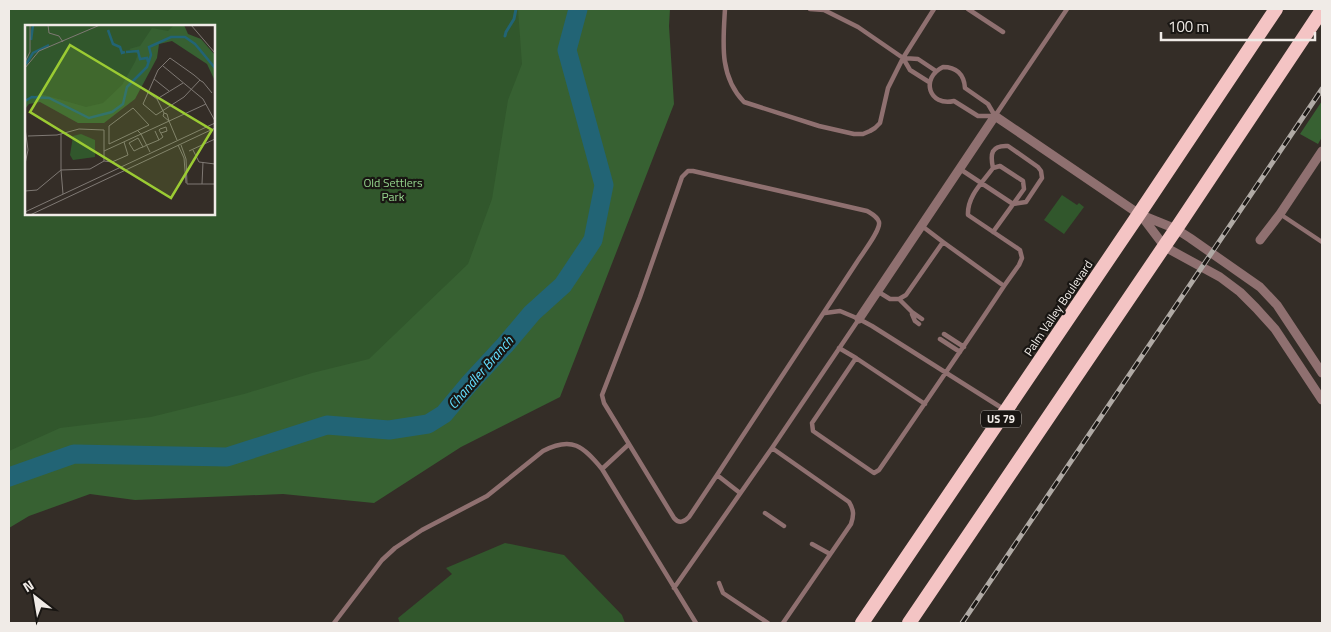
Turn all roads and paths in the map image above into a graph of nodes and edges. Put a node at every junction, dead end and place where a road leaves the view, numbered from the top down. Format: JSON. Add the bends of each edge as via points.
{"nodes":[{"id":1,"x":725,"y":9,"type":"edge"},
{"id":2,"x":810,"y":9,"type":"edge"},
{"id":3,"x":825,"y":9,"type":"edge"},
{"id":4,"x":934,"y":9,"type":"edge"},
{"id":5,"x":968,"y":9,"type":"edge"},
{"id":6,"x":1067,"y":9,"type":"edge"},
{"id":7,"x":1276,"y":9,"type":"edge"},
{"id":8,"x":1322,"y":10,"type":"edge"},
{"id":9,"x":1003,"y":32,"type":"dead end"},
{"id":10,"x":903,"y":58,"type":"junction"},
{"id":11,"x":936,"y":71,"type":"junction"},
{"id":12,"x":930,"y":82,"type":"junction"},
{"id":13,"x":995,"y":116,"type":"junction"},
{"id":14,"x":1322,"y":151,"type":"edge"},
{"id":15,"x":993,"y":168,"type":"junction"},
{"id":16,"x":960,"y":169,"type":"junction"},
{"id":17,"x":982,"y":184,"type":"junction"},
{"id":18,"x":1013,"y":204,"type":"junction"},
{"id":19,"x":1140,"y":214,"type":"junction"},
{"id":20,"x":1280,"y":214,"type":"junction"},
{"id":21,"x":921,"y":225,"type":"junction"},
{"id":22,"x":1176,"y":230,"type":"junction"},
{"id":23,"x":993,"y":232,"type":"junction"},
{"id":24,"x":1260,"y":240,"type":"dead end"},
{"id":25,"x":943,"y":242,"type":"junction"},
{"id":26,"x":1322,"y":242,"type":"edge"},
{"id":27,"x":1165,"y":247,"type":"junction"},
{"id":28,"x":1004,"y":286,"type":"junction"},
{"id":29,"x":877,"y":291,"type":"junction"},
{"id":30,"x":899,"y":299,"type":"junction"},
{"id":31,"x":825,"y":313,"type":"junction"},
{"id":32,"x":859,"y":319,"type":"junction"},
{"id":33,"x":921,"y":322,"type":"dead end"},
{"id":34,"x":944,"y":334,"type":"dead end"},
{"id":35,"x":940,"y":339,"type":"dead end"},
{"id":36,"x":964,"y":347,"type":"junction"},
{"id":37,"x":839,"y":348,"type":"junction"},
{"id":38,"x":960,"y":352,"type":"junction"},
{"id":39,"x":856,"y":358,"type":"junction"},
{"id":40,"x":1322,"y":372,"type":"edge"},
{"id":41,"x":946,"y":373,"type":"junction"},
{"id":42,"x":1322,"y":400,"type":"edge"},
{"id":43,"x":925,"y":404,"type":"junction"},
{"id":44,"x":1006,"y":411,"type":"junction"},
{"id":45,"x":629,"y":444,"type":"junction"},
{"id":46,"x":772,"y":448,"type":"junction"},
{"id":47,"x":602,"y":469,"type":"junction"},
{"id":48,"x":717,"y":475,"type":"junction"},
{"id":49,"x":740,"y":493,"type":"junction"},
{"id":50,"x":765,"y":513,"type":"dead end"},
{"id":51,"x":784,"y":526,"type":"dead end"},
{"id":52,"x":812,"y":544,"type":"dead end"},
{"id":53,"x":830,"y":554,"type":"junction"},
{"id":54,"x":719,"y":583,"type":"dead end"},
{"id":55,"x":674,"y":588,"type":"junction"},
{"id":56,"x":334,"y":623,"type":"edge"},
{"id":57,"x":696,"y":623,"type":"edge"},
{"id":58,"x":768,"y":623,"type":"edge"},
{"id":59,"x":783,"y":623,"type":"edge"},
{"id":60,"x":862,"y":623,"type":"edge"},
{"id":61,"x":909,"y":623,"type":"edge"}],
"edges":[{"from":1,"to":10,"type":"lane","via":[[726,71],[737,94],[744,102],[819,126],[854,134],[875,128],[880,123],[888,88]]},
{"from":2,"to":3,"type":"lane"},
{"from":3,"to":10,"type":"lane","via":[[858,26]]},
{"from":4,"to":10,"type":"lane"},
{"from":5,"to":9,"type":"lane"},
{"from":6,"to":13,"type":"lane"},
{"from":7,"to":19,"type":"highway","name":"Palm Valley Boulevard","number":"US 79"},
{"from":8,"to":22,"type":"highway","number":"US 79"},
{"from":10,"to":11,"type":"lane","via":[[918,59]]},
{"from":10,"to":12,"type":"lane","via":[[910,70]]},
{"from":11,"to":12,"type":"lane"},
{"from":11,"to":13,"type":"lane","via":[[943,67],[956,70],[964,80],[964,88],[988,104]]},
{"from":12,"to":13,"type":"lane","via":[[936,99],[954,101],[978,116]]},
{"from":13,"to":16,"type":"street"},
{"from":13,"to":19,"type":"street"},
{"from":14,"to":20,"type":"street"},
{"from":15,"to":17,"type":"lane"},
{"from":15,"to":18,"type":"lane","via":[[1000,166],[1023,181],[1024,189]]},
{"from":15,"to":18,"type":"lane","via":[[992,152],[995,148],[1008,146],[1041,171],[1042,178],[1026,202]]},
{"from":16,"to":17,"type":"lane"},
{"from":16,"to":21,"type":"street"},
{"from":17,"to":18,"type":"lane"},
{"from":17,"to":23,"type":"lane","via":[[970,199],[968,215]]},
{"from":18,"to":23,"type":"lane"},
{"from":19,"to":22,"type":"street"},
{"from":19,"to":27,"type":"street"},
{"from":19,"to":44,"type":"highway","name":"Palm Valley Boulevard","number":"US 79"},
{"from":20,"to":24,"type":"street"},
{"from":20,"to":26,"type":"lane"},
{"from":21,"to":25,"type":"lane"},
{"from":21,"to":29,"type":"street"},
{"from":22,"to":27,"type":"highway","number":"US 79"},
{"from":22,"to":40,"type":"street","via":[[1260,288],[1277,306]]},
{"from":23,"to":28,"type":"lane","via":[[1020,250],[1022,258]]},
{"from":25,"to":28,"type":"lane"},
{"from":25,"to":30,"type":"lane","via":[[906,295]]},
{"from":27,"to":42,"type":"street","via":[[1240,292],[1275,329]]},
{"from":27,"to":61,"type":"highway","number":"US 79"},
{"from":28,"to":36,"type":"lane"},
{"from":29,"to":30,"type":"lane","via":[[890,299]]},
{"from":29,"to":32,"type":"street"},
{"from":30,"to":33,"type":"lane"},
{"from":31,"to":32,"type":"lane","via":[[840,311]]},
{"from":31,"to":45,"type":"lane","via":[[876,233],[879,227],[876,216],[867,211],[688,171],[682,177],[602,395]]},
{"from":31,"to":48,"type":"lane"},
{"from":32,"to":37,"type":"lane"},
{"from":32,"to":41,"type":"lane"},
{"from":34,"to":36,"type":"lane"},
{"from":35,"to":38,"type":"lane"},
{"from":36,"to":38,"type":"lane"},
{"from":37,"to":39,"type":"lane"},
{"from":37,"to":46,"type":"lane"},
{"from":38,"to":41,"type":"lane"},
{"from":39,"to":43,"type":"lane"},
{"from":39,"to":43,"type":"lane","via":[[812,423],[812,431],[874,473],[878,472]]},
{"from":41,"to":43,"type":"lane"},
{"from":41,"to":44,"type":"lane"},
{"from":44,"to":60,"type":"highway","name":"Palm Valley Boulevard","number":"US 79"},
{"from":45,"to":47,"type":"lane"},
{"from":45,"to":48,"type":"lane","via":[[679,522],[689,517]]},
{"from":46,"to":49,"type":"lane"},
{"from":46,"to":53,"type":"lane","via":[[853,508],[851,524]]},
{"from":47,"to":55,"type":"lane"},
{"from":47,"to":56,"type":"lane","via":[[585,449],[575,445],[563,443],[543,451],[487,496],[395,548],[382,560]]},
{"from":48,"to":49,"type":"lane"},
{"from":49,"to":55,"type":"lane"},
{"from":50,"to":51,"type":"lane"},
{"from":52,"to":53,"type":"lane"},
{"from":53,"to":59,"type":"lane"},
{"from":54,"to":58,"type":"lane","via":[[723,593]]},
{"from":55,"to":57,"type":"lane"}]}
